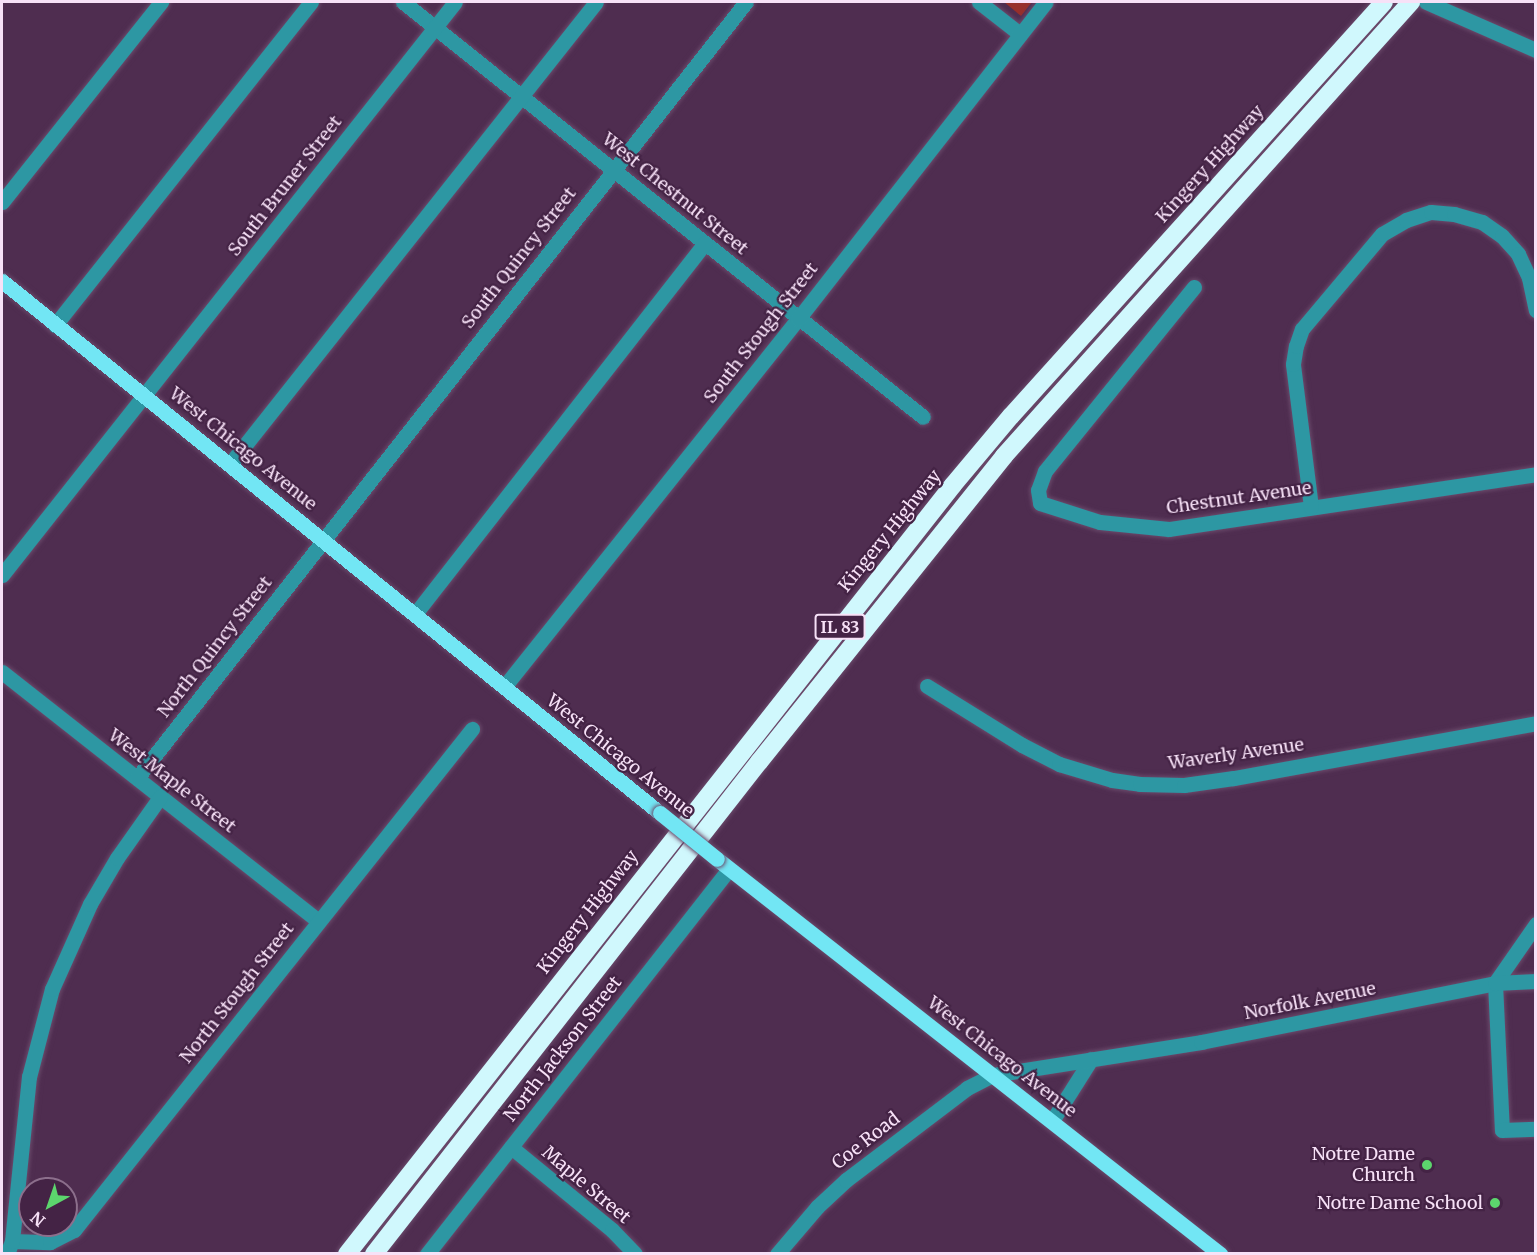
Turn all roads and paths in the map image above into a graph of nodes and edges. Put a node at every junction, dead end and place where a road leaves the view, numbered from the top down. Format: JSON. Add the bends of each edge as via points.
{"nodes":[{"id":1,"x":161,"y":2,"type":"edge"},
{"id":2,"x":312,"y":2,"type":"edge"},
{"id":3,"x":403,"y":2,"type":"edge"},
{"id":4,"x":455,"y":2,"type":"edge"},
{"id":5,"x":596,"y":2,"type":"edge"},
{"id":6,"x":746,"y":2,"type":"edge"},
{"id":7,"x":979,"y":2,"type":"edge"},
{"id":8,"x":1046,"y":2,"type":"edge"},
{"id":9,"x":1384,"y":2,"type":"edge"},
{"id":10,"x":1411,"y":2,"type":"edge"},
{"id":11,"x":1426,"y":2,"type":"edge"},
{"id":12,"x":435,"y":27,"type":"junction"},
{"id":13,"x":1020,"y":34,"type":"junction"},
{"id":14,"x":1536,"y":50,"type":"edge"},
{"id":15,"x":523,"y":98,"type":"junction"},
{"id":16,"x":613,"y":170,"type":"junction"},
{"id":17,"x":2,"y":202,"type":"edge"},
{"id":18,"x":705,"y":243,"type":"junction"},
{"id":19,"x":2,"y":281,"type":"edge"},
{"id":20,"x":1194,"y":287,"type":"dead end"},
{"id":21,"x":1536,"y":310,"type":"edge"},
{"id":22,"x":798,"y":319,"type":"junction"},
{"id":23,"x":55,"y":325,"type":"junction"},
{"id":24,"x":144,"y":395,"type":"junction"},
{"id":25,"x":923,"y":417,"type":"dead end"},
{"id":26,"x":230,"y":464,"type":"junction"},
{"id":27,"x":1536,"y":474,"type":"edge"},
{"id":28,"x":1311,"y":507,"type":"junction"},
{"id":29,"x":324,"y":540,"type":"junction"},
{"id":30,"x":2,"y":575,"type":"edge"},
{"id":31,"x":415,"y":614,"type":"junction"},
{"id":32,"x":2,"y":672,"type":"edge"},
{"id":33,"x":927,"y":686,"type":"dead end"},
{"id":34,"x":504,"y":687,"type":"junction"},
{"id":35,"x":1536,"y":723,"type":"edge"},
{"id":36,"x":472,"y":729,"type":"dead end"},
{"id":37,"x":136,"y":778,"type":"junction"},
{"id":38,"x":160,"y":797,"type":"junction"},
{"id":39,"x":723,"y":864,"type":"junction"},
{"id":40,"x":318,"y":921,"type":"junction"},
{"id":41,"x":1536,"y":924,"type":"edge"},
{"id":42,"x":1536,"y":981,"type":"edge"},
{"id":43,"x":1495,"y":983,"type":"junction"},
{"id":44,"x":1091,"y":1059,"type":"junction"},
{"id":45,"x":993,"y":1075,"type":"junction"},
{"id":46,"x":1052,"y":1121,"type":"junction"},
{"id":47,"x":1536,"y":1129,"type":"edge"},
{"id":48,"x":511,"y":1147,"type":"junction"},
{"id":49,"x":10,"y":1247,"type":"edge"},
{"id":50,"x":346,"y":1254,"type":"edge"},
{"id":51,"x":374,"y":1254,"type":"edge"},
{"id":52,"x":428,"y":1254,"type":"edge"},
{"id":53,"x":635,"y":1254,"type":"edge"},
{"id":54,"x":777,"y":1254,"type":"edge"},
{"id":55,"x":1220,"y":1254,"type":"edge"}],
"edges":[{"from":1,"to":17,"type":"street"},
{"from":2,"to":23,"type":"street"},
{"from":3,"to":12,"type":"street","name":"West Chestnut Street"},
{"from":4,"to":12,"type":"street","name":"South Bruner Street"},
{"from":5,"to":15,"type":"street"},
{"from":6,"to":16,"type":"street","name":"South Quincy Street"},
{"from":7,"to":13,"type":"street"},
{"from":8,"to":13,"type":"street","name":"South Stough Street"},
{"from":9,"to":50,"type":"highway","name":"Kingery Highway","number":"IL 83","via":[[953,485]]},
{"from":10,"to":51,"type":"highway","number":"IL 83","via":[[1004,456]]},
{"from":11,"to":14,"type":"street"},
{"from":12,"to":15,"type":"street","name":"West Chestnut Street"},
{"from":12,"to":24,"type":"street","name":"South Bruner Street"},
{"from":13,"to":22,"type":"street","name":"South Stough Street"},
{"from":15,"to":16,"type":"street","name":"West Chestnut Street"},
{"from":15,"to":26,"type":"street"},
{"from":16,"to":18,"type":"street","name":"West Chestnut Street"},
{"from":16,"to":29,"type":"street","name":"South Quincy Street"},
{"from":18,"to":22,"type":"street","name":"West Chestnut Street"},
{"from":18,"to":31,"type":"street"},
{"from":19,"to":23,"type":"main road","name":"West Chicago Avenue"},
{"from":20,"to":28,"type":"street","name":"Chestnut Avenue","via":[[1045,471],[1038,490],[1040,503],[1100,522],[1169,529]]},
{"from":21,"to":28,"type":"street","via":[[1529,278],[1518,254],[1482,222],[1454,214],[1431,213],[1406,220],[1382,234],[1302,329],[1296,346],[1293,364]]},
{"from":22,"to":25,"type":"street","name":"West Chestnut Street"},
{"from":22,"to":34,"type":"street","name":"South Stough Street"},
{"from":23,"to":24,"type":"main road","name":"West Chicago Avenue"},
{"from":24,"to":26,"type":"main road","name":"West Chicago Avenue"},
{"from":24,"to":30,"type":"street","name":"South Bruner Street"},
{"from":26,"to":29,"type":"main road","name":"West Chicago Avenue"},
{"from":27,"to":28,"type":"street","name":"Chestnut Avenue"},
{"from":29,"to":31,"type":"main road","name":"West Chicago Avenue"},
{"from":29,"to":37,"type":"street","name":"North Quincy Street"},
{"from":31,"to":34,"type":"main road","name":"West Chicago Avenue"},
{"from":32,"to":37,"type":"street","name":"West Maple Street"},
{"from":33,"to":35,"type":"street","name":"Waverly Avenue","via":[[1059,764],[1140,784],[1184,785],[1234,778]]},
{"from":34,"to":39,"type":"main road","name":"West Chicago Avenue","bridge":true},
{"from":36,"to":40,"type":"street","name":"North Stough Street"},
{"from":37,"to":38,"type":"street","name":"West Maple Street"},
{"from":38,"to":40,"type":"street","name":"West Maple Street"},
{"from":38,"to":49,"type":"street","via":[[90,904],[52,989],[27,1087]]},
{"from":39,"to":45,"type":"main road","name":"West Chicago Avenue"},
{"from":39,"to":48,"type":"street","name":"North Jackson Street"},
{"from":40,"to":49,"type":"street","name":"North Stough Street","via":[[74,1230],[50,1242]]},
{"from":41,"to":43,"type":"street"},
{"from":42,"to":43,"type":"street","name":"Norfolk Avenue"},
{"from":43,"to":44,"type":"street","name":"Norfolk Avenue","via":[[1212,1040]]},
{"from":43,"to":47,"type":"street","via":[[1502,1130]]},
{"from":44,"to":45,"type":"street","name":"Norfolk Avenue"},
{"from":44,"to":46,"type":"street"},
{"from":45,"to":46,"type":"main road","name":"West Chicago Avenue"},
{"from":45,"to":54,"type":"street","name":"Coe Road","via":[[968,1088],[846,1180]]},
{"from":46,"to":55,"type":"main road","name":"West Chicago Avenue"},
{"from":48,"to":52,"type":"street","name":"North Jackson Street"},
{"from":48,"to":53,"type":"street","name":"Maple Street","via":[[612,1230]]}]}
